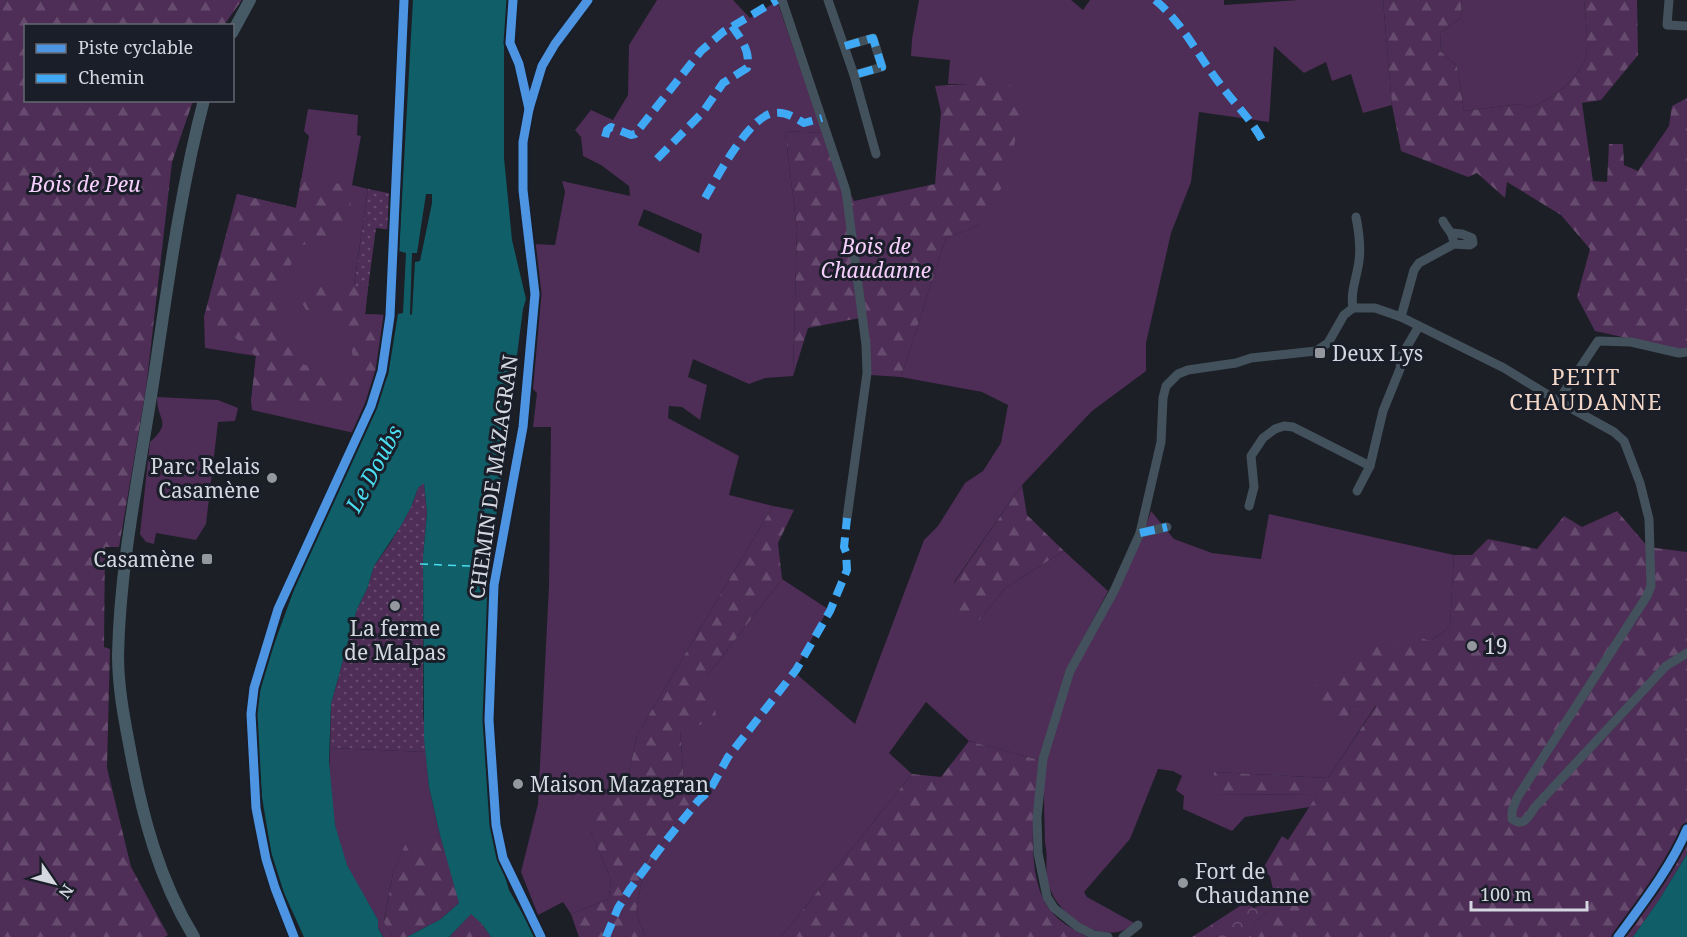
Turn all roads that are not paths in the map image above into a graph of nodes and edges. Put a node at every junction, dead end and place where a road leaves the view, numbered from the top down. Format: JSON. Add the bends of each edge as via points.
{"nodes":[{"id":1,"x":250,"y":0,"type":"edge"},
{"id":2,"x":404,"y":0,"type":"edge"},
{"id":3,"x":588,"y":0,"type":"edge"},
{"id":4,"x":782,"y":0,"type":"edge"},
{"id":5,"x":828,"y":0,"type":"edge"},
{"id":6,"x":1669,"y":0,"type":"edge"},
{"id":7,"x":1687,"y":26,"type":"edge"},
{"id":8,"x":234,"y":29,"type":"edge"},
{"id":9,"x":844,"y":46,"type":"junction"},
{"id":10,"x":854,"y":75,"type":"junction"},
{"id":11,"x":203,"y":102,"type":"edge"},
{"id":12,"x":876,"y":154,"type":"dead end"},
{"id":13,"x":1356,"y":217,"type":"dead end"},
{"id":14,"x":1443,"y":221,"type":"dead end"},
{"id":15,"x":1452,"y":233,"type":"junction"},
{"id":16,"x":1454,"y":244,"type":"junction"},
{"id":17,"x":1353,"y":309,"type":"junction"},
{"id":18,"x":1401,"y":317,"type":"junction"},
{"id":19,"x":1419,"y":326,"type":"junction"},
{"id":20,"x":1687,"y":352,"type":"edge"},
{"id":21,"x":1558,"y":401,"type":"junction"},
{"id":22,"x":370,"y":406,"type":"dead end"},
{"id":23,"x":1370,"y":466,"type":"junction"},
{"id":24,"x":1357,"y":491,"type":"dead end"},
{"id":25,"x":1249,"y":506,"type":"dead end"},
{"id":26,"x":847,"y":519,"type":"dead end"},
{"id":27,"x":1167,"y":527,"type":"dead end"},
{"id":28,"x":1140,"y":533,"type":"junction"},
{"id":29,"x":1687,"y":653,"type":"edge"},
{"id":30,"x":1687,"y":829,"type":"edge"},
{"id":31,"x":1138,"y":925,"type":"dead end"},
{"id":32,"x":194,"y":937,"type":"edge"},
{"id":33,"x":541,"y":937,"type":"edge"},
{"id":34,"x":1108,"y":937,"type":"edge"},
{"id":35,"x":1123,"y":937,"type":"edge"},
{"id":36,"x":1618,"y":937,"type":"edge"}],
"edges":[{"from":1,"to":8,"type":"main road"},
{"from":2,"to":22,"type":"street","via":[[390,316],[382,371]]},
{"from":3,"to":33,"type":"street","name":"CHEMIN DE MAZAGRAN","via":[[542,66],[523,142],[523,190],[535,294],[523,427],[494,585],[489,720],[496,825],[503,858]]},
{"from":4,"to":26,"type":"street","via":[[846,191],[866,345],[867,373]]},
{"from":5,"to":9,"type":"street"},
{"from":6,"to":7,"type":"street","via":[[1667,25]]},
{"from":9,"to":10,"type":"street"},
{"from":9,"to":10,"type":"street","via":[[873,38],[882,67]]},
{"from":10,"to":12,"type":"street"},
{"from":11,"to":32,"type":"main road","via":[[189,154],[123,588],[118,655],[122,711],[139,799],[174,900]]},
{"from":13,"to":17,"type":"street","via":[[1360,239],[1351,298]]},
{"from":14,"to":15,"type":"street"},
{"from":15,"to":16,"type":"street"},
{"from":15,"to":16,"type":"street","via":[[1474,241],[1470,245]]},
{"from":16,"to":18,"type":"street","via":[[1417,266]]},
{"from":17,"to":18,"type":"street","via":[[1375,308]]},
{"from":17,"to":28,"type":"street","via":[[1344,315],[1328,343],[1316,351],[1188,370],[1172,379],[1163,398],[1161,442]]},
{"from":18,"to":19,"type":"street"},
{"from":19,"to":21,"type":"street","via":[[1504,368]]},
{"from":19,"to":23,"type":"street","via":[[1402,355]]},
{"from":20,"to":21,"type":"street","via":[[1631,342],[1598,341]]},
{"from":21,"to":29,"type":"street","via":[[1624,441],[1649,519],[1651,586],[1517,798],[1512,819],[1521,823],[1526,820],[1666,666]]},
{"from":23,"to":24,"type":"street"},
{"from":23,"to":25,"type":"street","via":[[1284,426],[1263,438],[1251,456],[1254,487]]},
{"from":27,"to":28,"type":"street"},
{"from":28,"to":34,"type":"street","via":[[1114,591],[1070,670],[1043,759],[1037,817],[1038,853],[1047,897],[1054,908],[1078,927]]},
{"from":30,"to":36,"type":"street"},
{"from":31,"to":35,"type":"street"}]}
